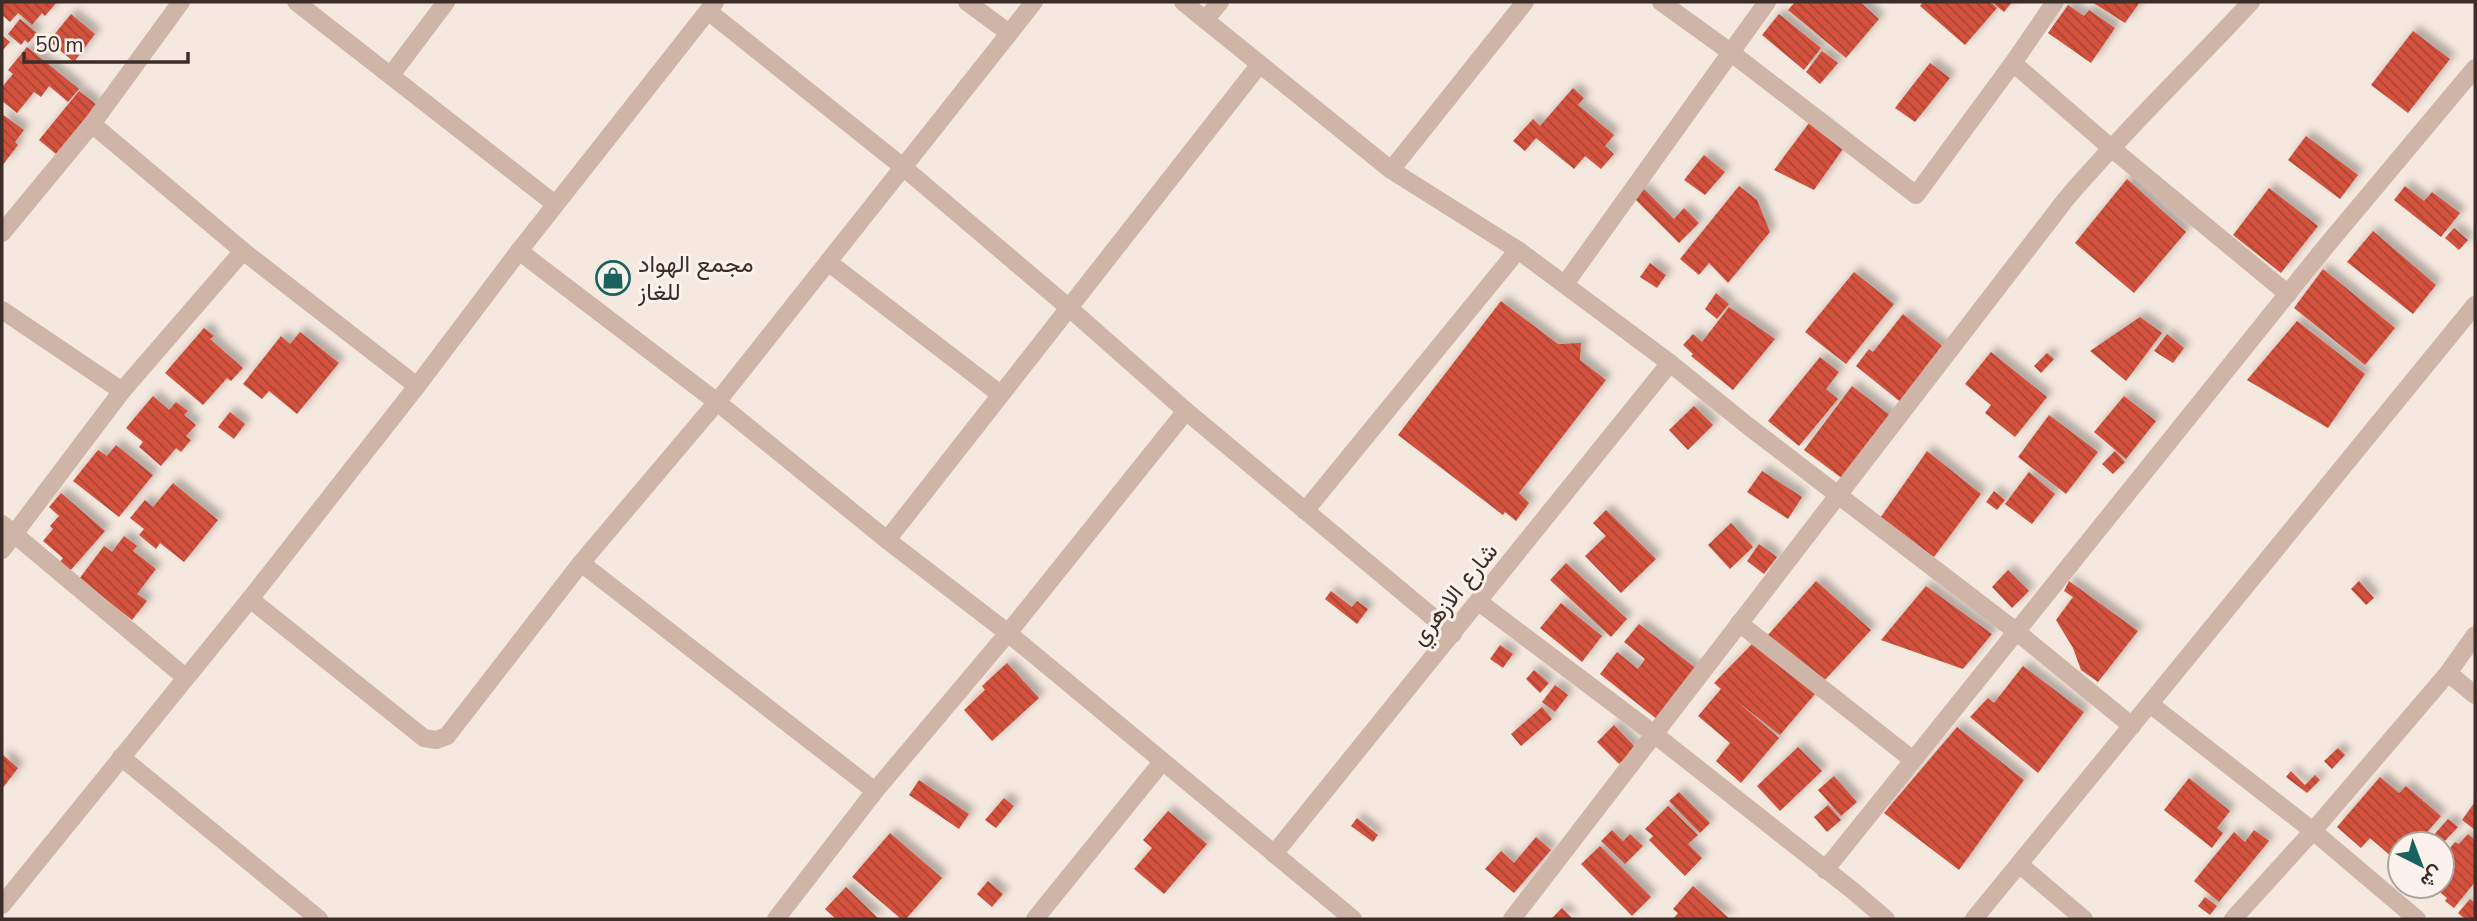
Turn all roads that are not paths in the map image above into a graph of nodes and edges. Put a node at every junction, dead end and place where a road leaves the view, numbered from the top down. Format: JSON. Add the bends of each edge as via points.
{"nodes":[{"id":1,"x":181,"y":2,"type":"edge"},
{"id":2,"x":296,"y":2,"type":"edge"},
{"id":3,"x":446,"y":2,"type":"edge"},
{"id":4,"x":967,"y":2,"type":"edge"},
{"id":5,"x":1034,"y":2,"type":"edge"},
{"id":6,"x":1183,"y":2,"type":"edge"},
{"id":7,"x":1220,"y":2,"type":"edge"},
{"id":8,"x":1525,"y":2,"type":"edge"},
{"id":9,"x":1661,"y":2,"type":"edge"},
{"id":10,"x":1766,"y":2,"type":"edge"},
{"id":11,"x":2055,"y":2,"type":"edge"},
{"id":12,"x":2251,"y":2,"type":"edge"},
{"id":13,"x":711,"y":6,"type":"edge"},
{"id":14,"x":1205,"y":19,"type":"junction"},
{"id":15,"x":1009,"y":33,"type":"junction"},
{"id":16,"x":1729,"y":51,"type":"junction"},
{"id":17,"x":2013,"y":63,"type":"junction"},
{"id":18,"x":1259,"y":64,"type":"junction"},
{"id":19,"x":2475,"y":68,"type":"edge"},
{"id":20,"x":391,"y":75,"type":"junction"},
{"id":21,"x":92,"y":124,"type":"junction"},
{"id":22,"x":2110,"y":147,"type":"junction"},
{"id":23,"x":903,"y":167,"type":"junction"},
{"id":24,"x":1391,"y":170,"type":"junction"},
{"id":25,"x":555,"y":204,"type":"junction"},
{"id":26,"x":2,"y":233,"type":"edge"},
{"id":27,"x":1518,"y":250,"type":"junction"},
{"id":28,"x":243,"y":251,"type":"junction"},
{"id":29,"x":519,"y":251,"type":"junction"},
{"id":30,"x":828,"y":262,"type":"junction"},
{"id":31,"x":1565,"y":284,"type":"junction"},
{"id":32,"x":2288,"y":294,"type":"junction"},
{"id":33,"x":2475,"y":305,"type":"edge"},
{"id":34,"x":1068,"y":307,"type":"junction"},
{"id":35,"x":2,"y":310,"type":"edge"},
{"id":36,"x":1670,"y":363,"type":"junction"},
{"id":37,"x":417,"y":386,"type":"junction"},
{"id":38,"x":122,"y":391,"type":"junction"},
{"id":39,"x":1000,"y":394,"type":"junction"},
{"id":40,"x":717,"y":402,"type":"junction"},
{"id":41,"x":1186,"y":411,"type":"junction"},
{"id":42,"x":1839,"y":496,"type":"junction"},
{"id":43,"x":1305,"y":511,"type":"junction"},
{"id":44,"x":8,"y":529,"type":"edge"},
{"id":45,"x":887,"y":540,"type":"junction"},
{"id":46,"x":2,"y":550,"type":"edge"},
{"id":47,"x":581,"y":563,"type":"junction"},
{"id":48,"x":250,"y":599,"type":"junction"},
{"id":49,"x":1479,"y":602,"type":"junction"},
{"id":50,"x":1739,"y":623,"type":"junction"},
{"id":51,"x":2017,"y":632,"type":"junction"},
{"id":52,"x":1008,"y":633,"type":"junction"},
{"id":53,"x":1453,"y":634,"type":"junction"},
{"id":54,"x":2475,"y":635,"type":"edge"},
{"id":55,"x":2448,"y":673,"type":"junction"},
{"id":56,"x":185,"y":677,"type":"junction"},
{"id":57,"x":2475,"y":695,"type":"edge"},
{"id":58,"x":2150,"y":704,"type":"junction"},
{"id":59,"x":2132,"y":726,"type":"junction"},
{"id":60,"x":1654,"y":734,"type":"junction"},
{"id":61,"x":121,"y":757,"type":"junction"},
{"id":62,"x":1913,"y":760,"type":"junction"},
{"id":63,"x":1162,"y":762,"type":"junction"},
{"id":64,"x":874,"y":791,"type":"junction"},
{"id":65,"x":2313,"y":831,"type":"junction"},
{"id":66,"x":1274,"y":855,"type":"junction"},
{"id":67,"x":2019,"y":864,"type":"junction"},
{"id":68,"x":1825,"y":870,"type":"junction"},
{"id":69,"x":2,"y":905,"type":"edge"},
{"id":70,"x":319,"y":919,"type":"edge"},
{"id":71,"x":776,"y":919,"type":"edge"},
{"id":72,"x":1035,"y":919,"type":"edge"},
{"id":73,"x":1351,"y":919,"type":"edge"},
{"id":74,"x":1512,"y":919,"type":"edge"},
{"id":75,"x":1885,"y":919,"type":"edge"},
{"id":76,"x":1974,"y":919,"type":"edge"},
{"id":77,"x":2084,"y":919,"type":"edge"},
{"id":78,"x":2233,"y":919,"type":"edge"},
{"id":79,"x":2417,"y":919,"type":"edge"}],
"edges":[{"from":1,"to":21,"type":"street"},
{"from":2,"to":20,"type":"street"},
{"from":3,"to":20,"type":"street"},
{"from":4,"to":15,"type":"street"},
{"from":5,"to":15,"type":"street"},
{"from":6,"to":14,"type":"street"},
{"from":7,"to":14,"type":"street"},
{"from":8,"to":24,"type":"street"},
{"from":9,"to":16,"type":"street"},
{"from":10,"to":16,"type":"street"},
{"from":11,"to":17,"type":"street"},
{"from":12,"to":22,"type":"street"},
{"from":13,"to":23,"type":"street"},
{"from":13,"to":25,"type":"street"},
{"from":14,"to":18,"type":"street"},
{"from":15,"to":23,"type":"street"},
{"from":16,"to":17,"type":"street","via":[[1916,195]]},
{"from":16,"to":31,"type":"street"},
{"from":17,"to":22,"type":"street"},
{"from":18,"to":24,"type":"street"},
{"from":18,"to":34,"type":"street"},
{"from":19,"to":32,"type":"street"},
{"from":20,"to":25,"type":"street"},
{"from":21,"to":26,"type":"street"},
{"from":21,"to":28,"type":"street"},
{"from":22,"to":32,"type":"street"},
{"from":22,"to":42,"type":"street"},
{"from":23,"to":30,"type":"street"},
{"from":23,"to":34,"type":"street"},
{"from":24,"to":27,"type":"street"},
{"from":25,"to":29,"type":"street"},
{"from":27,"to":31,"type":"street"},
{"from":27,"to":43,"type":"street"},
{"from":28,"to":37,"type":"street"},
{"from":28,"to":38,"type":"street"},
{"from":29,"to":37,"type":"street"},
{"from":29,"to":40,"type":"street"},
{"from":30,"to":39,"type":"street"},
{"from":30,"to":40,"type":"street"},
{"from":31,"to":36,"type":"street"},
{"from":32,"to":51,"type":"street"},
{"from":33,"to":58,"type":"street"},
{"from":34,"to":39,"type":"street"},
{"from":34,"to":41,"type":"street"},
{"from":35,"to":38,"type":"street"},
{"from":36,"to":42,"type":"street"},
{"from":36,"to":49,"type":"street","name":"شارع الازهري"},
{"from":37,"to":48,"type":"street"},
{"from":38,"to":44,"type":"street"},
{"from":39,"to":45,"type":"street"},
{"from":40,"to":45,"type":"street"},
{"from":40,"to":47,"type":"street"},
{"from":41,"to":43,"type":"street"},
{"from":41,"to":52,"type":"street"},
{"from":42,"to":50,"type":"street"},
{"from":42,"to":51,"type":"street"},
{"from":43,"to":53,"type":"street"},
{"from":44,"to":46,"type":"street"},
{"from":44,"to":56,"type":"street"},
{"from":45,"to":52,"type":"street"},
{"from":47,"to":48,"type":"street","via":[[447,736],[436,740],[424,738]]},
{"from":47,"to":64,"type":"street"},
{"from":48,"to":56,"type":"street"},
{"from":49,"to":53,"type":"street","name":"شارع الازهري"},
{"from":49,"to":60,"type":"street"},
{"from":50,"to":60,"type":"street"},
{"from":50,"to":62,"type":"street"},
{"from":51,"to":59,"type":"street"},
{"from":51,"to":62,"type":"street"},
{"from":52,"to":63,"type":"street"},
{"from":52,"to":64,"type":"street"},
{"from":53,"to":66,"type":"street","name":"شارع الازهري"},
{"from":54,"to":55,"type":"street"},
{"from":55,"to":57,"type":"street"},
{"from":55,"to":65,"type":"street"},
{"from":56,"to":61,"type":"street"},
{"from":58,"to":59,"type":"street"},
{"from":58,"to":65,"type":"street"},
{"from":59,"to":67,"type":"street"},
{"from":60,"to":68,"type":"street"},
{"from":60,"to":74,"type":"street"},
{"from":61,"to":69,"type":"street"},
{"from":61,"to":70,"type":"street"},
{"from":62,"to":68,"type":"street"},
{"from":63,"to":66,"type":"street"},
{"from":63,"to":72,"type":"street"},
{"from":64,"to":71,"type":"street"},
{"from":65,"to":78,"type":"street"},
{"from":65,"to":79,"type":"street"},
{"from":66,"to":73,"type":"street"},
{"from":67,"to":76,"type":"street"},
{"from":67,"to":77,"type":"street"},
{"from":68,"to":75,"type":"street"}]}
